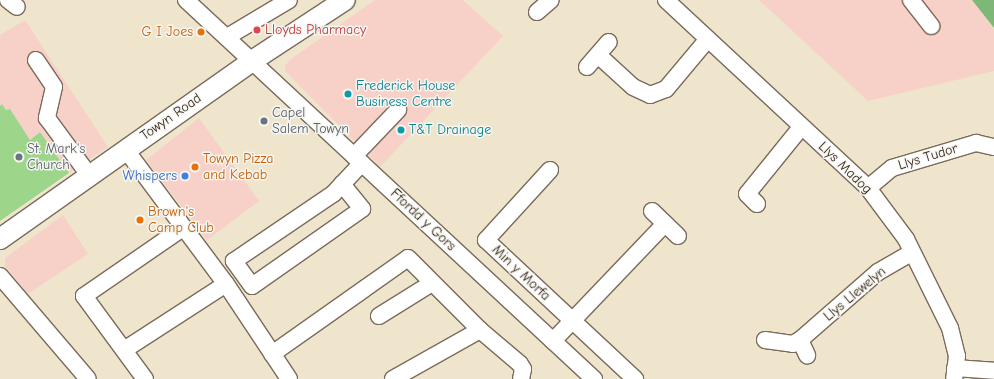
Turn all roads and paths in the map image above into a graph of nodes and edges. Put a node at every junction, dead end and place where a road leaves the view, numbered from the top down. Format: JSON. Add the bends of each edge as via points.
{"nodes":[{"id":1,"x":186,"y":0,"type":"edge"},
{"id":2,"x":289,"y":0,"type":"edge"},
{"id":3,"x":345,"y":0,"type":"edge"},
{"id":4,"x":551,"y":0,"type":"edge"},
{"id":5,"x":666,"y":0,"type":"edge"},
{"id":6,"x":911,"y":0,"type":"edge"},
{"id":7,"x":537,"y":12,"type":"dead end"},
{"id":8,"x":931,"y":26,"type":"dead end"},
{"id":9,"x":227,"y":38,"type":"junction"},
{"id":10,"x":708,"y":39,"type":"junction"},
{"id":11,"x":609,"y":42,"type":"dead end"},
{"id":12,"x":598,"y":55,"type":"junction"},
{"id":13,"x":36,"y":60,"type":"dead end"},
{"id":14,"x":252,"y":61,"type":"junction"},
{"id":15,"x":587,"y":67,"type":"dead end"},
{"id":16,"x":398,"y":110,"type":"dead end"},
{"id":17,"x":802,"y":126,"type":"junction"},
{"id":18,"x":994,"y":147,"type":"edge"},
{"id":19,"x":126,"y":150,"type":"junction"},
{"id":20,"x":358,"y":160,"type":"junction"},
{"id":21,"x":550,"y":170,"type":"dead end"},
{"id":22,"x":89,"y":175,"type":"junction"},
{"id":23,"x":342,"y":184,"type":"junction"},
{"id":24,"x":868,"y":188,"type":"junction"},
{"id":25,"x":757,"y":204,"type":"dead end"},
{"id":26,"x":652,"y":211,"type":"dead end"},
{"id":27,"x":665,"y":224,"type":"junction"},
{"id":28,"x":184,"y":227,"type":"junction"},
{"id":29,"x":678,"y":236,"type":"dead end"},
{"id":30,"x":0,"y":238,"type":"edge"},
{"id":31,"x":912,"y":252,"type":"junction"},
{"id":32,"x":0,"y":276,"type":"edge"},
{"id":33,"x":432,"y":283,"type":"junction"},
{"id":34,"x":226,"y":284,"type":"junction"},
{"id":35,"x":379,"y":316,"type":"dead end"},
{"id":36,"x":573,"y":321,"type":"junction"},
{"id":37,"x":480,"y":330,"type":"junction"},
{"id":38,"x":765,"y":340,"type":"dead end"},
{"id":39,"x":800,"y":340,"type":"junction"},
{"id":40,"x":554,"y":341,"type":"junction"},
{"id":41,"x":124,"y":350,"type":"junction"},
{"id":42,"x":272,"y":354,"type":"junction"},
{"id":43,"x":806,"y":355,"type":"dead end"},
{"id":44,"x":994,"y":371,"type":"edge"},
{"id":45,"x":954,"y":374,"type":"edge"},
{"id":46,"x":282,"y":376,"type":"edge"},
{"id":47,"x":88,"y":379,"type":"edge"},
{"id":48,"x":145,"y":379,"type":"edge"},
{"id":49,"x":393,"y":379,"type":"edge"},
{"id":50,"x":521,"y":379,"type":"edge"},
{"id":51,"x":594,"y":379,"type":"edge"},
{"id":52,"x":635,"y":379,"type":"edge"}],
"edges":[{"from":1,"to":9,"type":"street","name":"Ffordd y Gors"},
{"from":2,"to":9,"type":"street"},
{"from":3,"to":14,"type":"main road","name":"Towyn Road"},
{"from":4,"to":7,"type":"street"},
{"from":5,"to":10,"type":"street","name":"Llys Madog"},
{"from":6,"to":8,"type":"street"},
{"from":9,"to":14,"type":"street","name":"Ffordd y Gors"},
{"from":10,"to":12,"type":"street","via":[[666,89],[650,95],[634,87]]},
{"from":10,"to":17,"type":"street","name":"Llys Madog"},
{"from":11,"to":12,"type":"street"},
{"from":12,"to":15,"type":"street"},
{"from":13,"to":22,"type":"street","via":[[54,87],[47,118]]},
{"from":14,"to":19,"type":"main road","name":"Towyn Road"},
{"from":14,"to":20,"type":"street","name":"Ffordd y Gors"},
{"from":16,"to":20,"type":"street"},
{"from":17,"to":24,"type":"street","name":"Llys Madog"},
{"from":17,"to":25,"type":"street","via":[[747,194]]},
{"from":18,"to":24,"type":"street","name":"Llys Tudor","via":[[976,143],[892,168]]},
{"from":19,"to":22,"type":"main road","name":"Towyn Road"},
{"from":19,"to":28,"type":"street"},
{"from":20,"to":23,"type":"street"},
{"from":20,"to":40,"type":"street","name":"Ffordd y Gors"},
{"from":21,"to":36,"type":"street","name":"Min y Morfa","via":[[486,240]]},
{"from":22,"to":30,"type":"main road","name":"Towyn Road"},
{"from":23,"to":23,"type":"street","via":[[333,194],[234,261],[252,286],[362,210]]},
{"from":24,"to":31,"type":"street","name":"Llys Madog","via":[[906,239]]},
{"from":26,"to":27,"type":"street"},
{"from":27,"to":29,"type":"street"},
{"from":27,"to":36,"type":"street"},
{"from":28,"to":34,"type":"street"},
{"from":28,"to":41,"type":"street","via":[[84,296]]},
{"from":31,"to":39,"type":"street","name":"Llys Llewelyn","via":[[878,272]]},
{"from":31,"to":45,"type":"street","name":"Llys Madog","via":[[950,328],[957,356]]},
{"from":32,"to":47,"type":"street"},
{"from":33,"to":35,"type":"street"},
{"from":33,"to":37,"type":"street"},
{"from":33,"to":42,"type":"street","via":[[408,258]]},
{"from":34,"to":41,"type":"street"},
{"from":34,"to":42,"type":"street"},
{"from":36,"to":40,"type":"street"},
{"from":36,"to":52,"type":"street","name":"Min y Morfa"},
{"from":37,"to":49,"type":"street"},
{"from":37,"to":50,"type":"street","via":[[520,364],[523,369]]},
{"from":38,"to":39,"type":"street","via":[[793,344]]},
{"from":39,"to":43,"type":"street"},
{"from":40,"to":51,"type":"street","name":"Ffordd y Gors"},
{"from":41,"to":48,"type":"street"},
{"from":42,"to":46,"type":"street"},
{"from":44,"to":45,"type":"street"}]}
